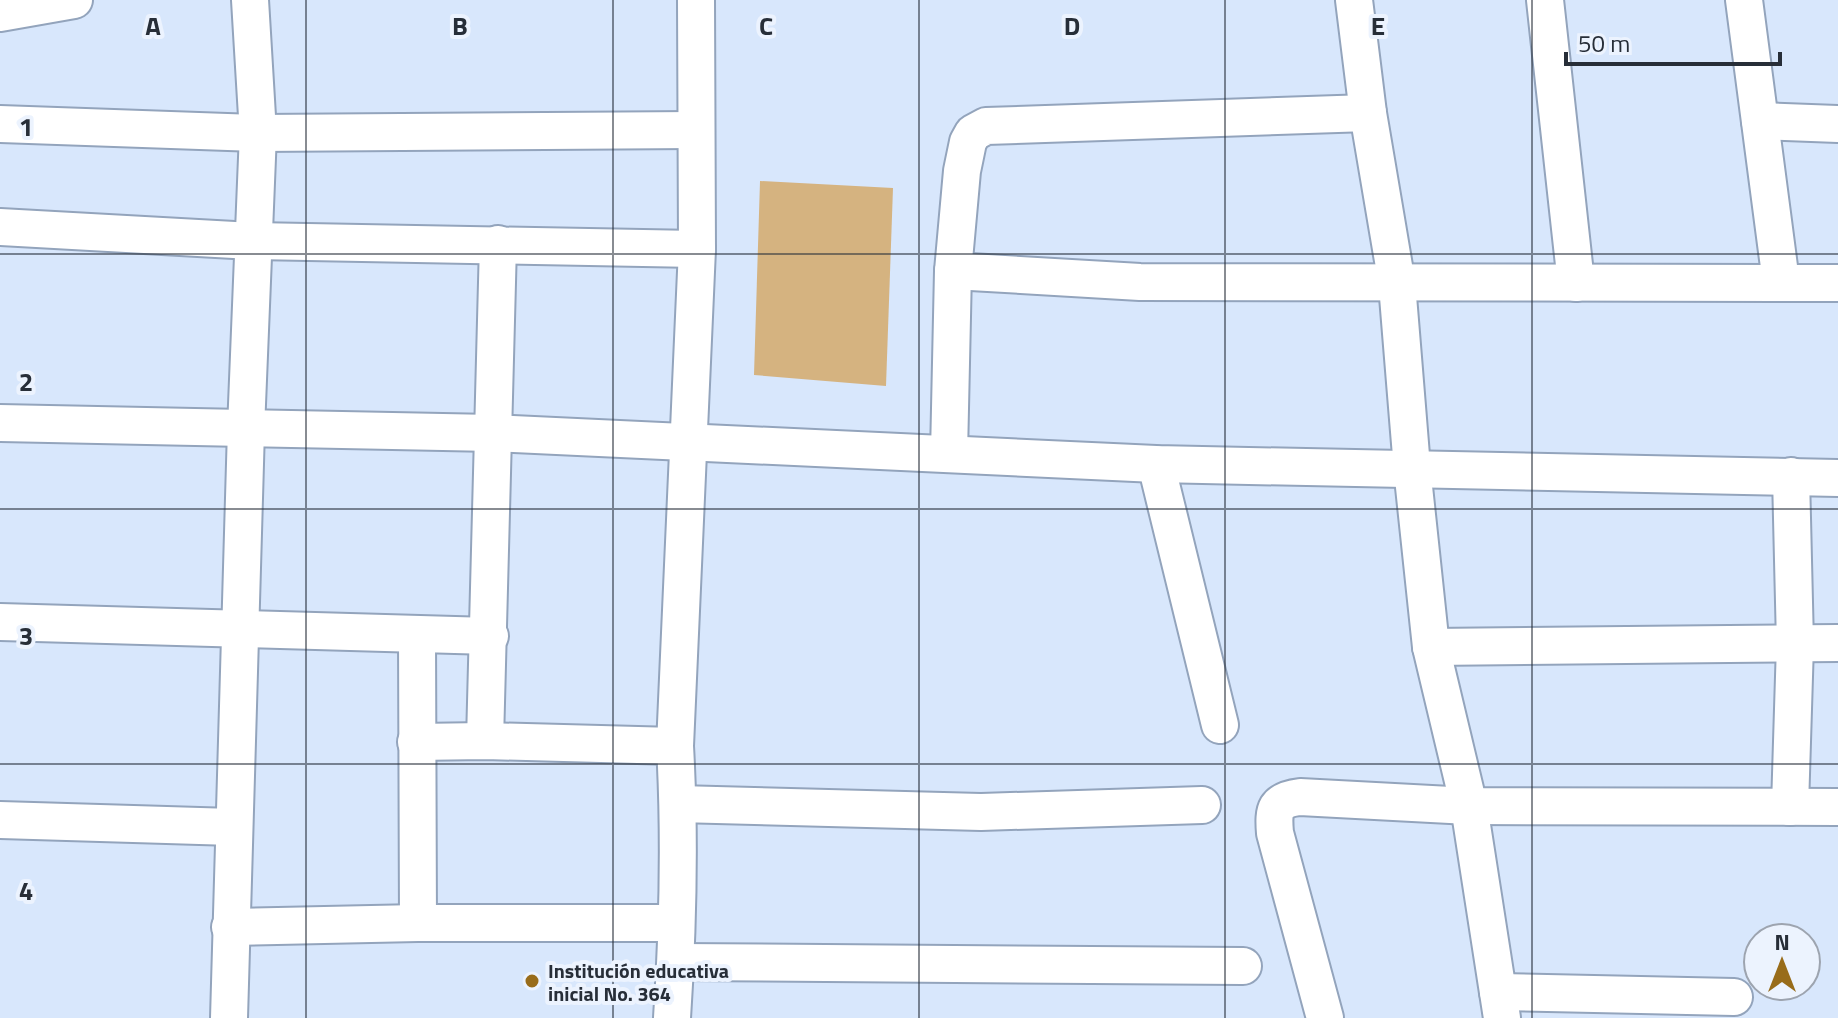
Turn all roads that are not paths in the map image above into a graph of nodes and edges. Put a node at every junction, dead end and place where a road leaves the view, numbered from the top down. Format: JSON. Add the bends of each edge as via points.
{"nodes":[{"id":1,"x":74,"y":0,"type":"edge"},
{"id":2,"x":250,"y":0,"type":"edge"},
{"id":3,"x":696,"y":0,"type":"edge"},
{"id":4,"x":1354,"y":0,"type":"edge"},
{"id":5,"x":1545,"y":0,"type":"edge"},
{"id":6,"x":1744,"y":0,"type":"edge"},
{"id":7,"x":0,"y":13,"type":"edge"},
{"id":8,"x":1368,"y":113,"type":"junction"},
{"id":9,"x":1760,"y":121,"type":"junction"},
{"id":10,"x":0,"y":124,"type":"edge"},
{"id":11,"x":1838,"y":124,"type":"edge"},
{"id":12,"x":695,"y":130,"type":"junction"},
{"id":13,"x":258,"y":133,"type":"junction"},
{"id":14,"x":0,"y":227,"type":"edge"},
{"id":15,"x":252,"y":241,"type":"junction"},
{"id":16,"x":498,"y":244,"type":"junction"},
{"id":17,"x":697,"y":249,"type":"junction"},
{"id":18,"x":953,"y":271,"type":"junction"},
{"id":19,"x":1781,"y":282,"type":"junction"},
{"id":20,"x":1576,"y":283,"type":"junction"},
{"id":21,"x":1838,"y":283,"type":"edge"},
{"id":22,"x":1397,"y":284,"type":"junction"},
{"id":23,"x":0,"y":423,"type":"edge"},
{"id":24,"x":246,"y":429,"type":"junction"},
{"id":25,"x":493,"y":433,"type":"junction"},
{"id":26,"x":688,"y":441,"type":"junction"},
{"id":27,"x":949,"y":454,"type":"junction"},
{"id":28,"x":1156,"y":464,"type":"junction"},
{"id":29,"x":1412,"y":468,"type":"junction"},
{"id":30,"x":1791,"y":476,"type":"junction"},
{"id":31,"x":1838,"y":478,"type":"edge"},
{"id":32,"x":0,"y":622,"type":"edge"},
{"id":33,"x":241,"y":631,"type":"junction"},
{"id":34,"x":417,"y":635,"type":"junction"},
{"id":35,"x":490,"y":636,"type":"junction"},
{"id":36,"x":1838,"y":643,"type":"edge"},
{"id":37,"x":1795,"y":644,"type":"junction"},
{"id":38,"x":1431,"y":647,"type":"junction"},
{"id":39,"x":1220,"y":725,"type":"dead end"},
{"id":40,"x":485,"y":741,"type":"junction"},
{"id":41,"x":416,"y":742,"type":"junction"},
{"id":42,"x":675,"y":746,"type":"junction"},
{"id":43,"x":678,"y":804,"type":"junction"},
{"id":44,"x":1202,"y":805,"type":"dead end"},
{"id":45,"x":1469,"y":806,"type":"junction"},
{"id":46,"x":1790,"y":807,"type":"junction"},
{"id":47,"x":1838,"y":807,"type":"edge"},
{"id":48,"x":0,"y":820,"type":"edge"},
{"id":49,"x":233,"y":827,"type":"junction"},
{"id":50,"x":418,"y":923,"type":"junction"},
{"id":51,"x":676,"y":923,"type":"junction"},
{"id":52,"x":230,"y":927,"type":"junction"},
{"id":53,"x":676,"y":962,"type":"junction"},
{"id":54,"x":1243,"y":966,"type":"dead end"},
{"id":55,"x":1734,"y":997,"type":"dead end"},
{"id":56,"x":1500,"y":1005,"type":"edge"},
{"id":57,"x":229,"y":1018,"type":"edge"},
{"id":58,"x":672,"y":1018,"type":"edge"},
{"id":59,"x":1325,"y":1018,"type":"edge"}],
"edges":[{"from":1,"to":7,"type":"street"},
{"from":2,"to":13,"type":"street"},
{"from":3,"to":12,"type":"street"},
{"from":4,"to":8,"type":"street"},
{"from":5,"to":20,"type":"street"},
{"from":6,"to":9,"type":"street"},
{"from":8,"to":18,"type":"street","via":[[986,126],[968,142]]},
{"from":8,"to":22,"type":"street"},
{"from":9,"to":11,"type":"street"},
{"from":9,"to":19,"type":"street"},
{"from":10,"to":13,"type":"street"},
{"from":12,"to":13,"type":"street"},
{"from":12,"to":17,"type":"street"},
{"from":13,"to":15,"type":"street"},
{"from":14,"to":15,"type":"street"},
{"from":15,"to":16,"type":"street"},
{"from":15,"to":24,"type":"street"},
{"from":16,"to":17,"type":"street"},
{"from":16,"to":25,"type":"street"},
{"from":17,"to":26,"type":"street"},
{"from":18,"to":22,"type":"street","via":[[1140,282]]},
{"from":18,"to":27,"type":"street"},
{"from":19,"to":20,"type":"street"},
{"from":19,"to":21,"type":"street"},
{"from":20,"to":22,"type":"street"},
{"from":22,"to":29,"type":"street"},
{"from":23,"to":24,"type":"street"},
{"from":24,"to":25,"type":"street"},
{"from":24,"to":33,"type":"street"},
{"from":25,"to":26,"type":"street"},
{"from":25,"to":35,"type":"street"},
{"from":26,"to":27,"type":"street"},
{"from":26,"to":42,"type":"street"},
{"from":27,"to":28,"type":"street"},
{"from":28,"to":29,"type":"street"},
{"from":28,"to":39,"type":"street"},
{"from":29,"to":30,"type":"street"},
{"from":29,"to":38,"type":"street"},
{"from":30,"to":31,"type":"street"},
{"from":30,"to":37,"type":"street"},
{"from":32,"to":33,"type":"street"},
{"from":33,"to":34,"type":"street"},
{"from":33,"to":49,"type":"street"},
{"from":34,"to":35,"type":"street"},
{"from":34,"to":41,"type":"street"},
{"from":35,"to":40,"type":"street"},
{"from":36,"to":37,"type":"street"},
{"from":37,"to":38,"type":"street"},
{"from":37,"to":46,"type":"street"},
{"from":38,"to":45,"type":"street"},
{"from":40,"to":41,"type":"street"},
{"from":40,"to":42,"type":"street"},
{"from":41,"to":50,"type":"street"},
{"from":42,"to":43,"type":"street"},
{"from":43,"to":44,"type":"street","via":[[981,812]]},
{"from":43,"to":51,"type":"street"},
{"from":45,"to":46,"type":"street"},
{"from":45,"to":56,"type":"street"},
{"from":45,"to":59,"type":"street","via":[[1300,797],[1277,806],[1275,833]]},
{"from":46,"to":47,"type":"street"},
{"from":48,"to":49,"type":"street"},
{"from":49,"to":52,"type":"street"},
{"from":50,"to":51,"type":"street"},
{"from":50,"to":52,"type":"street"},
{"from":51,"to":53,"type":"street"},
{"from":52,"to":57,"type":"street"},
{"from":53,"to":54,"type":"street"},
{"from":53,"to":58,"type":"street"},
{"from":55,"to":56,"type":"street"}]}
